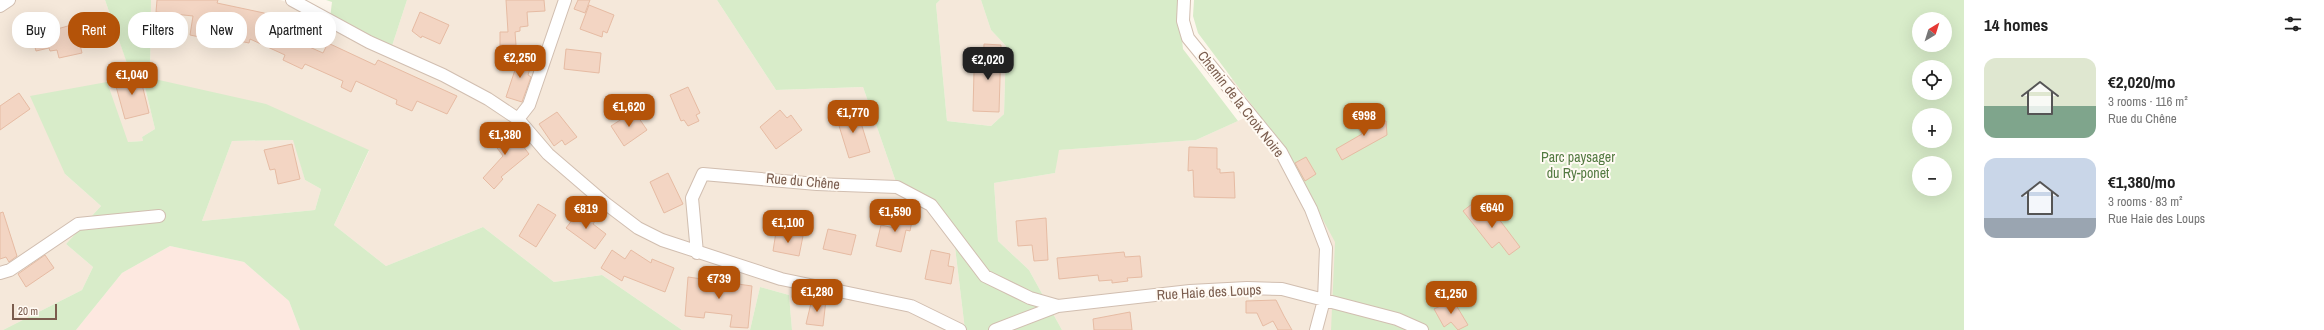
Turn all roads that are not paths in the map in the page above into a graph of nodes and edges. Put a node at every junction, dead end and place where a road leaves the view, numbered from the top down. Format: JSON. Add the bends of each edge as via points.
{"nodes":[{"id":1,"x":9,"y":0,"type":"edge"},
{"id":2,"x":292,"y":0,"type":"edge"},
{"id":3,"x":565,"y":0,"type":"edge"},
{"id":4,"x":1184,"y":0,"type":"edge"},
{"id":5,"x":0,"y":6,"type":"edge"},
{"id":6,"x":518,"y":119,"type":"junction"},
{"id":7,"x":159,"y":216,"type":"dead end"},
{"id":8,"x":697,"y":253,"type":"junction"},
{"id":9,"x":0,"y":273,"type":"edge"},
{"id":10,"x":1324,"y":300,"type":"junction"},
{"id":11,"x":1058,"y":306,"type":"junction"},
{"id":12,"x":960,"y":330,"type":"edge"},
{"id":13,"x":995,"y":330,"type":"edge"},
{"id":14,"x":1316,"y":330,"type":"edge"},
{"id":15,"x":1422,"y":330,"type":"edge"}],
"edges":[{"from":1,"to":5,"type":"street"},
{"from":2,"to":6,"type":"street","via":[[369,42],[488,99]]},
{"from":3,"to":6,"type":"street","via":[[529,105]]},
{"from":4,"to":10,"type":"street","name":"Chemin de la Croix Noire","via":[[1183,21],[1188,38],[1281,152],[1311,209],[1326,248]]},
{"from":6,"to":8,"type":"street","via":[[548,154],[638,228]]},
{"from":7,"to":9,"type":"street","via":[[78,224],[10,270]]},
{"from":8,"to":11,"type":"street","name":"Rue du Chêne","via":[[692,198],[703,174],[817,184],[897,187],[931,205],[985,276],[1030,298]]},
{"from":8,"to":12,"type":"street","via":[[781,278],[911,306]]},
{"from":10,"to":11,"type":"street","name":"Rue Haie des Loups","via":[[1282,289],[1246,288],[1190,291]]},
{"from":10,"to":14,"type":"street","name":"Chemin de la Croix Noire"},
{"from":10,"to":15,"type":"street","name":"Rue Haie des Loups","via":[[1397,319]]},
{"from":11,"to":13,"type":"street","name":"Rue Haie des Loups"}]}
